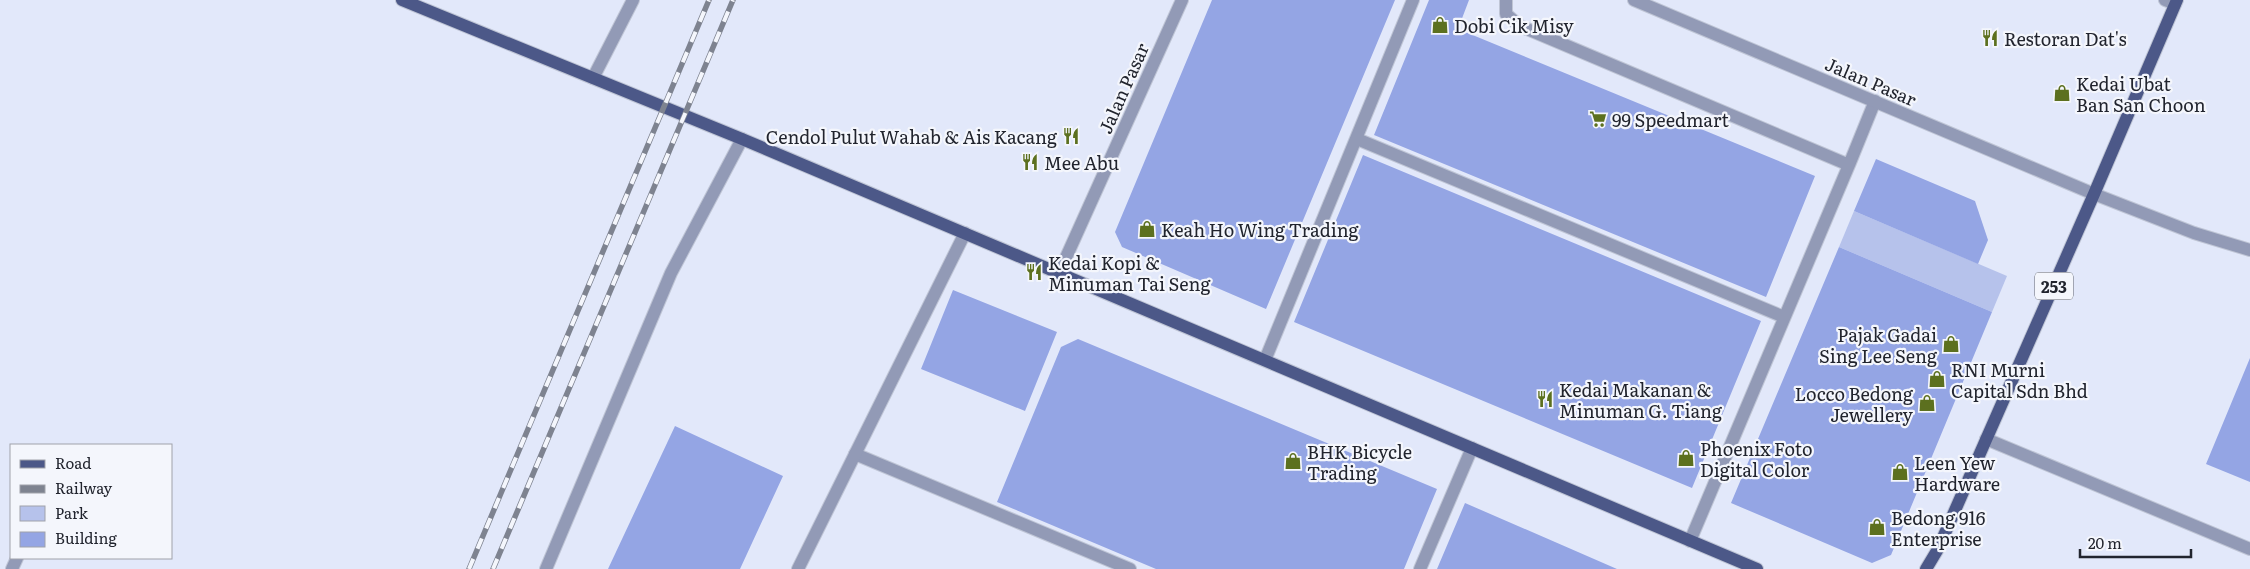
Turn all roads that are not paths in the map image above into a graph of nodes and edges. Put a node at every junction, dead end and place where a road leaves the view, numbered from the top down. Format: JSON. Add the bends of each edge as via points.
{"nodes":[{"id":1,"x":402,"y":0,"type":"edge"},
{"id":2,"x":633,"y":0,"type":"edge"},
{"id":3,"x":1182,"y":0,"type":"edge"},
{"id":4,"x":1414,"y":0,"type":"edge"},
{"id":5,"x":1506,"y":0,"type":"edge"},
{"id":6,"x":1634,"y":0,"type":"edge"},
{"id":7,"x":2172,"y":1,"type":"edge"},
{"id":8,"x":592,"y":78,"type":"junction"},
{"id":9,"x":1875,"y":102,"type":"junction"},
{"id":10,"x":742,"y":139,"type":"junction"},
{"id":11,"x":1357,"y":139,"type":"junction"},
{"id":12,"x":1849,"y":165,"type":"junction"},
{"id":13,"x":2094,"y":194,"type":"junction"},
{"id":14,"x":965,"y":233,"type":"junction"},
{"id":15,"x":2250,"y":250,"type":"edge"},
{"id":16,"x":1059,"y":273,"type":"junction"},
{"id":17,"x":1784,"y":317,"type":"junction"},
{"id":18,"x":1265,"y":360,"type":"junction"},
{"id":19,"x":1986,"y":439,"type":"junction"},
{"id":20,"x":1472,"y":448,"type":"junction"},
{"id":21,"x":855,"y":454,"type":"junction"},
{"id":22,"x":1690,"y":541,"type":"junction"},
{"id":23,"x":2250,"y":549,"type":"edge"},
{"id":24,"x":546,"y":569,"type":"edge"},
{"id":25,"x":798,"y":569,"type":"edge"},
{"id":26,"x":1130,"y":569,"type":"edge"},
{"id":27,"x":1420,"y":569,"type":"edge"},
{"id":28,"x":1757,"y":569,"type":"edge"},
{"id":29,"x":1926,"y":569,"type":"edge"}],
"edges":[{"from":1,"to":8,"type":"main road"},
{"from":2,"to":8,"type":"street"},
{"from":3,"to":16,"type":"street","name":"Jalan Pasar"},
{"from":4,"to":11,"type":"street"},
{"from":5,"to":12,"type":"street","via":[[1506,14],[1520,26]]},
{"from":6,"to":9,"type":"street","name":"Jalan Pasar"},
{"from":7,"to":13,"type":"main road","number":"253"},
{"from":8,"to":10,"type":"main road"},
{"from":9,"to":12,"type":"street"},
{"from":9,"to":13,"type":"street","name":"Jalan Pasar"},
{"from":10,"to":14,"type":"main road"},
{"from":10,"to":24,"type":"street","via":[[671,273]]},
{"from":11,"to":17,"type":"street"},
{"from":11,"to":18,"type":"street"},
{"from":12,"to":17,"type":"street"},
{"from":13,"to":15,"type":"street","name":"Jalan Pasar","via":[[2194,233]]},
{"from":13,"to":19,"type":"main road","number":"253"},
{"from":14,"to":16,"type":"main road"},
{"from":14,"to":21,"type":"street"},
{"from":16,"to":18,"type":"main road"},
{"from":17,"to":22,"type":"street"},
{"from":18,"to":20,"type":"main road"},
{"from":19,"to":23,"type":"street"},
{"from":19,"to":29,"type":"main road","number":"253","via":[[1938,549]]},
{"from":20,"to":22,"type":"main road"},
{"from":20,"to":27,"type":"street"},
{"from":21,"to":25,"type":"street"},
{"from":21,"to":26,"type":"street"},
{"from":22,"to":28,"type":"main road"}]}
